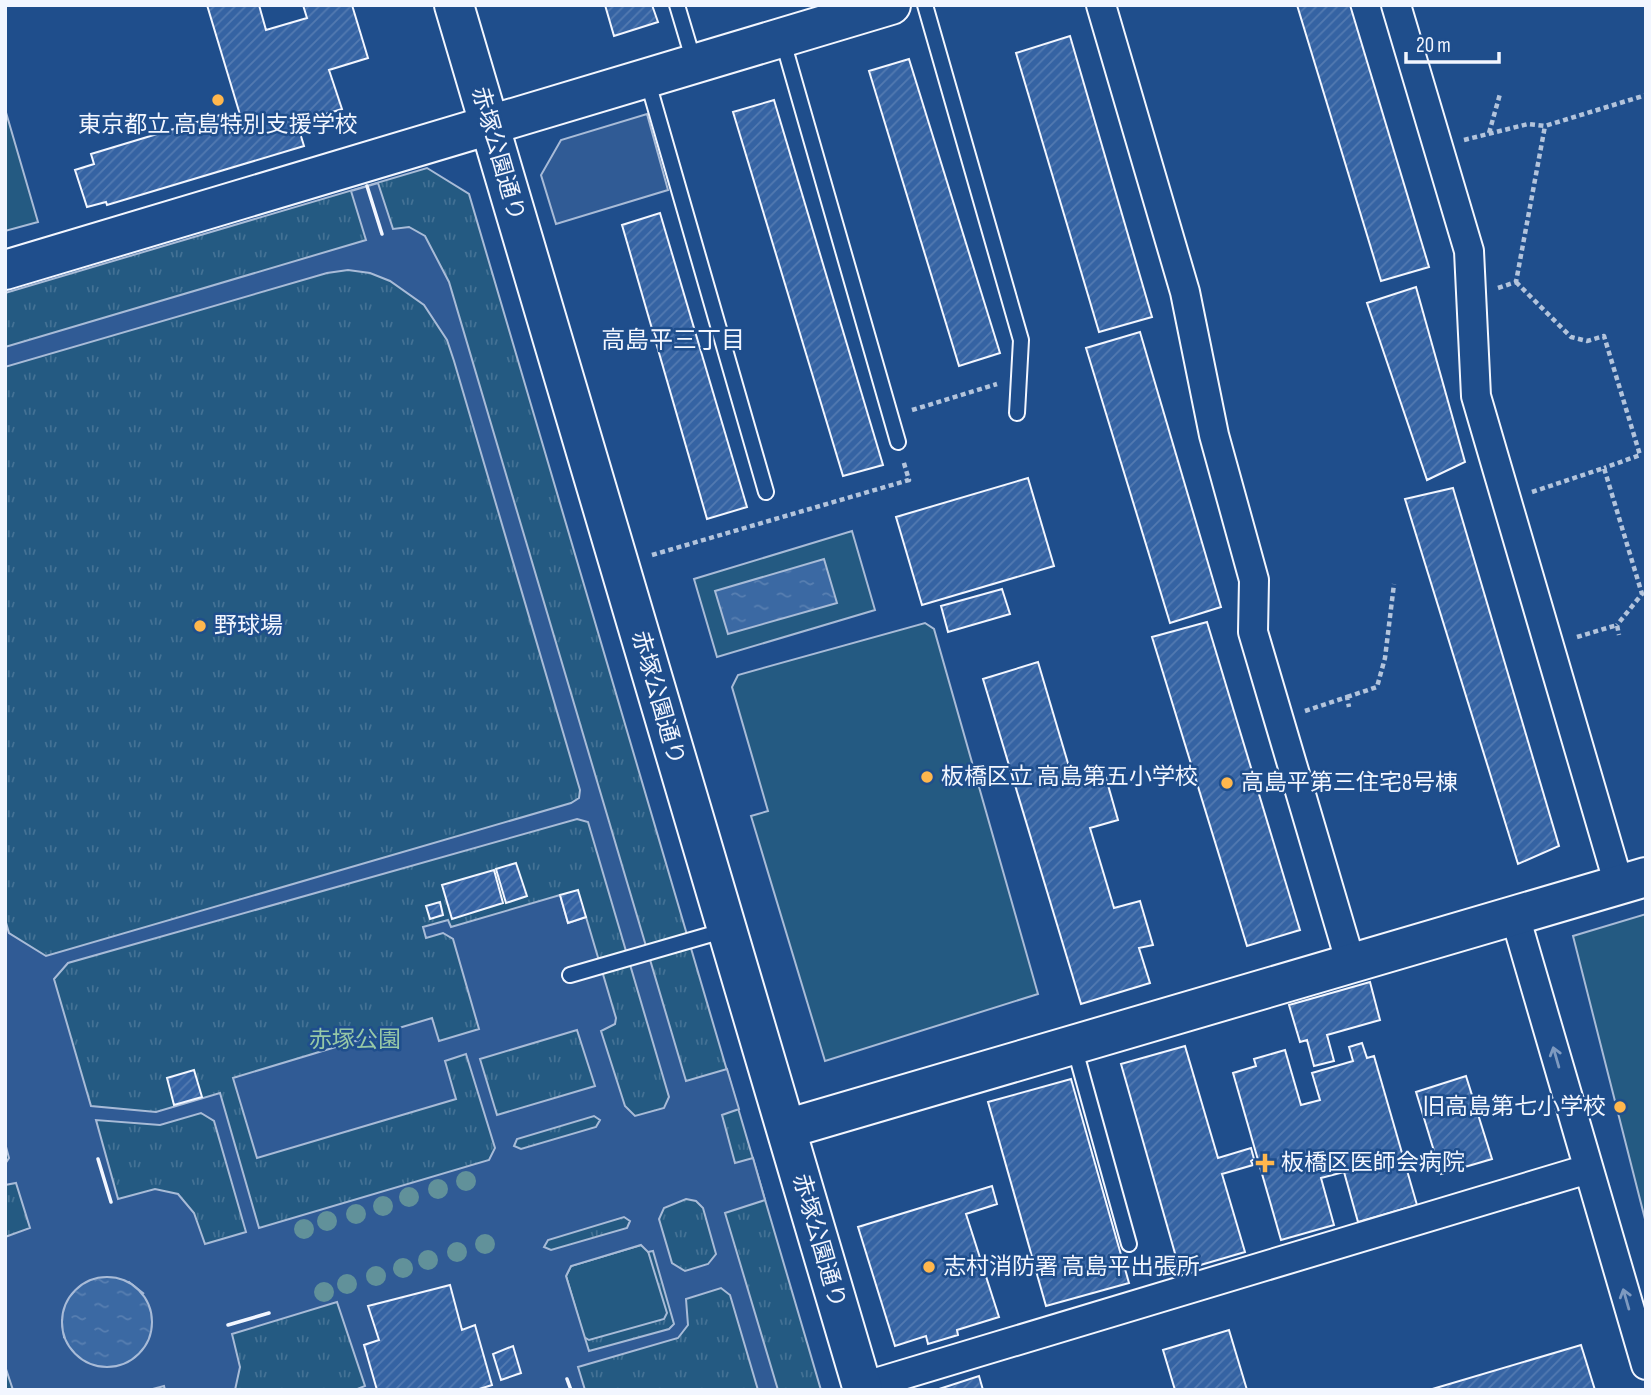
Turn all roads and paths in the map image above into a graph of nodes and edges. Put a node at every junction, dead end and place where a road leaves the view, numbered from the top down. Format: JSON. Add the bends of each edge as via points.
{"nodes":[{"id":1,"x":454,"y":5,"type":"edge"},
{"id":2,"x":677,"y":5,"type":"edge"},
{"id":3,"x":891,"y":5,"type":"edge"},
{"id":4,"x":925,"y":5,"type":"edge"},
{"id":5,"x":1101,"y":5,"type":"edge"},
{"id":6,"x":1396,"y":5,"type":"edge"},
{"id":7,"x":830,"y":14,"type":"edge"},
{"id":8,"x":782,"y":37,"type":"junction"},
{"id":9,"x":694,"y":63,"type":"junction"},
{"id":10,"x":646,"y":78,"type":"junction"},
{"id":11,"x":1500,"y":94,"type":"dead end"},
{"id":12,"x":1646,"y":95,"type":"edge"},
{"id":13,"x":489,"y":123,"type":"junction"},
{"id":14,"x":1545,"y":126,"type":"junction"},
{"id":15,"x":1489,"y":133,"type":"junction"},
{"id":16,"x":1455,"y":142,"type":"dead end"},
{"id":17,"x":5,"y":270,"type":"edge"},
{"id":18,"x":1516,"y":282,"type":"junction"},
{"id":19,"x":1471,"y":298,"type":"junction"},
{"id":20,"x":1019,"y":378,"type":"junction"},
{"id":21,"x":1017,"y":413,"type":"dead end"},
{"id":22,"x":891,"y":417,"type":"junction"},
{"id":23,"x":898,"y":442,"type":"joint"},
{"id":24,"x":1604,"y":468,"type":"junction"},
{"id":25,"x":766,"y":492,"type":"dead end"},
{"id":26,"x":1505,"y":502,"type":"junction"},
{"id":27,"x":648,"y":556,"type":"dead end"},
{"id":28,"x":1394,"y":584,"type":"dead end"},
{"id":29,"x":1643,"y":588,"type":"edge"},
{"id":30,"x":1617,"y":625,"type":"junction"},
{"id":31,"x":1619,"y":635,"type":"dead end"},
{"id":32,"x":1548,"y":646,"type":"junction"},
{"id":33,"x":1348,"y":697,"type":"dead end"},
{"id":34,"x":1632,"y":881,"type":"edge"},
{"id":35,"x":1515,"y":916,"type":"junction"},
{"id":36,"x":726,"y":930,"type":"junction"},
{"id":37,"x":1351,"y":964,"type":"junction"},
{"id":38,"x":570,"y":975,"type":"dead end"},
{"id":39,"x":1073,"y":1045,"type":"junction"},
{"id":40,"x":786,"y":1129,"type":"junction"},
{"id":41,"x":1588,"y":1169,"type":"junction"},
{"id":42,"x":1129,"y":1244,"type":"dead end"},
{"id":43,"x":1646,"y":1364,"type":"edge"},
{"id":44,"x":862,"y":1388,"type":"edge"}],
"edges":[{"from":1,"to":13,"type":"street","name":"赤塚公園通り"},
{"from":2,"to":9,"type":"lane"},
{"from":3,"to":7,"type":"street"},
{"from":4,"to":20,"type":"lane","via":[[1021,340]]},
{"from":5,"to":37,"type":"street","via":[[1185,292],[1214,435],[1254,580],[1253,632]]},
{"from":6,"to":19,"type":"street","via":[[1469,251]]},
{"from":7,"to":8,"type":"street"},
{"from":8,"to":9,"type":"street"},
{"from":8,"to":22,"type":"lane"},
{"from":9,"to":10,"type":"street"},
{"from":10,"to":13,"type":"street"},
{"from":10,"to":25,"type":"lane"},
{"from":11,"to":15,"type":"path"},
{"from":12,"to":14,"type":"path"},
{"from":13,"to":17,"type":"street"},
{"from":13,"to":36,"type":"street","name":"赤塚公園通り"},
{"from":14,"to":15,"type":"path","via":[[1528,124]]},
{"from":14,"to":18,"type":"path"},
{"from":15,"to":16,"type":"path"},
{"from":18,"to":19,"type":"path"},
{"from":18,"to":24,"type":"path","via":[[1571,337],[1587,341],[1604,335],[1640,455]]},
{"from":19,"to":26,"type":"street","via":[[1476,396]]},
{"from":20,"to":21,"type":"lane"},
{"from":20,"to":22,"type":"path"},
{"from":22,"to":23,"type":"lane"},
{"from":23,"to":27,"type":"path","via":[[909,480]]},
{"from":24,"to":26,"type":"path"},
{"from":24,"to":29,"type":"path"},
{"from":26,"to":32,"type":"street"},
{"from":28,"to":33,"type":"path","via":[[1377,687]]},
{"from":29,"to":30,"type":"path"},
{"from":30,"to":31,"type":"path"},
{"from":30,"to":32,"type":"path"},
{"from":32,"to":34,"type":"street"},
{"from":34,"to":35,"type":"street"},
{"from":35,"to":37,"type":"street"},
{"from":41,"to":35,"type":"street","one_way":true},
{"from":36,"to":38,"type":"lane"},
{"from":36,"to":40,"type":"street","name":"赤塚公園通り"},
{"from":37,"to":39,"type":"street"},
{"from":39,"to":40,"type":"street"},
{"from":39,"to":42,"type":"lane"},
{"from":40,"to":44,"type":"street","name":"赤塚公園通り"},
{"from":43,"to":41,"type":"street","one_way":true},
{"from":41,"to":44,"type":"street"}]}
